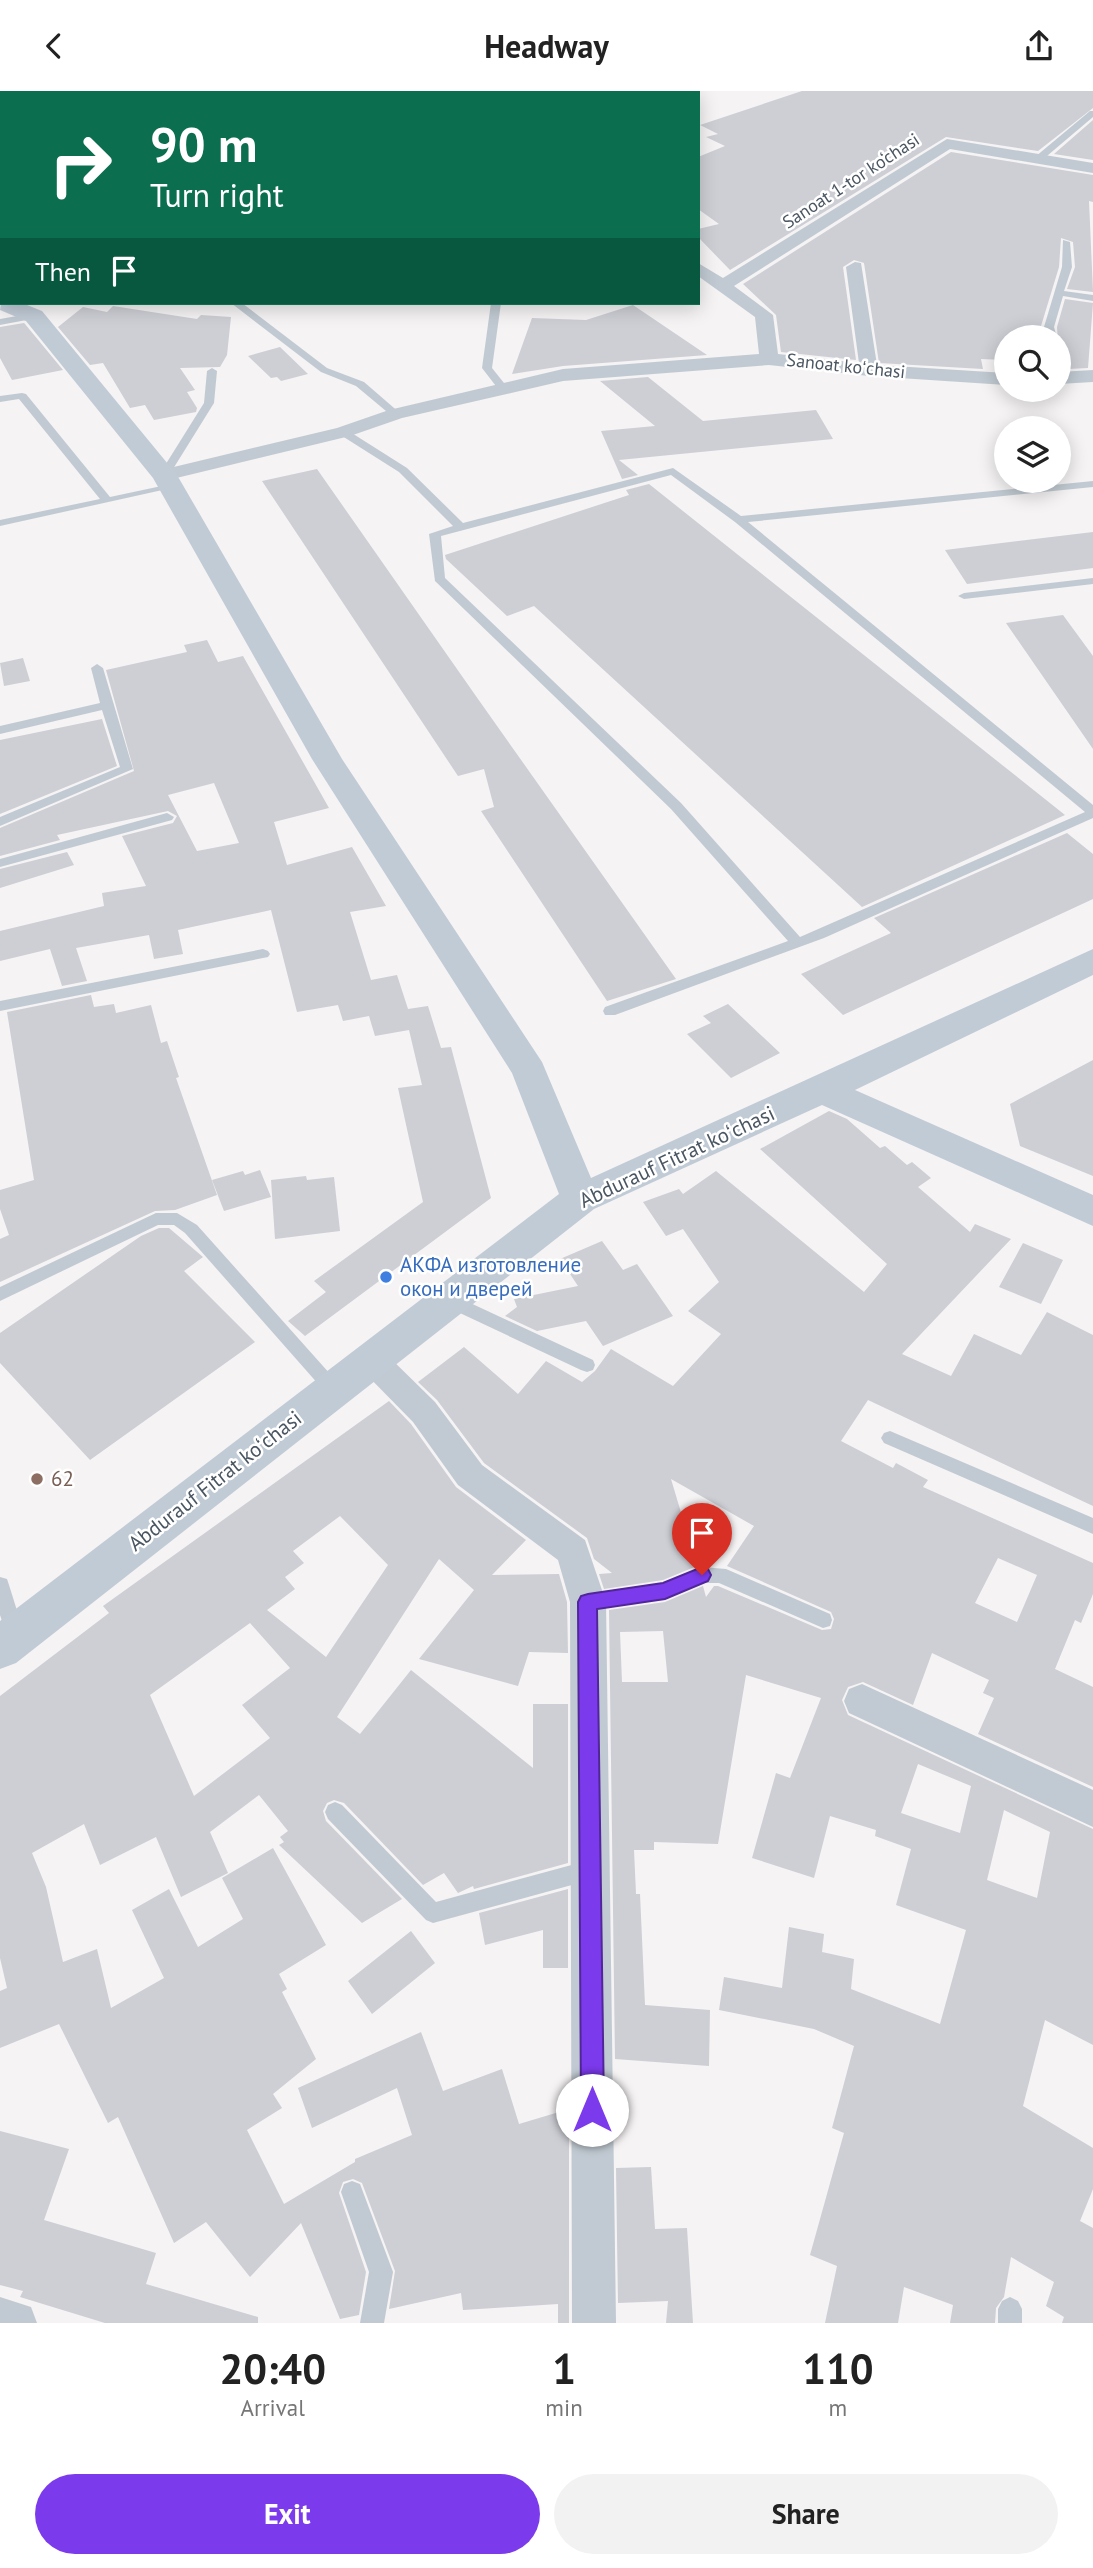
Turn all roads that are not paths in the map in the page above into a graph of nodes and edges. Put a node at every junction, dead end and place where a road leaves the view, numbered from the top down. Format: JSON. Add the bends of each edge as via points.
{"nodes":[{"id":1,"x":1093,"y":113,"type":"edge"},
{"id":2,"x":1038,"y":159,"type":"junction"},
{"id":3,"x":1093,"y":168,"type":"edge"},
{"id":4,"x":1066,"y":242,"type":"dead end"},
{"id":5,"x":855,"y":267,"type":"dead end"},
{"id":6,"x":700,"y":270,"type":"edge"},
{"id":7,"x":722,"y":286,"type":"junction"},
{"id":8,"x":1059,"y":293,"type":"junction"},
{"id":9,"x":1093,"y":298,"type":"edge"},
{"id":10,"x":9,"y":305,"type":"edge"},
{"id":11,"x":239,"y":305,"type":"edge"},
{"id":12,"x":496,"y":305,"type":"edge"},
{"id":13,"x":34,"y":316,"type":"junction"},
{"id":14,"x":0,"y":322,"type":"edge"},
{"id":15,"x":1050,"y":325,"type":"edge"},
{"id":16,"x":769,"y":359,"type":"junction"},
{"id":17,"x":869,"y":370,"type":"junction"},
{"id":18,"x":212,"y":371,"type":"dead end"},
{"id":19,"x":1071,"y":374,"type":"edge"},
{"id":20,"x":1093,"y":376,"type":"edge"},
{"id":21,"x":994,"y":378,"type":"edge"},
{"id":22,"x":503,"y":388,"type":"junction"},
{"id":23,"x":0,"y":399,"type":"edge"},
{"id":24,"x":396,"y":414,"type":"junction"},
{"id":25,"x":343,"y":432,"type":"junction"},
{"id":26,"x":167,"y":481,"type":"junction"},
{"id":27,"x":1093,"y":485,"type":"edge"},
{"id":28,"x":108,"y":501,"type":"junction"},
{"id":29,"x":740,"y":520,"type":"junction"},
{"id":30,"x":0,"y":523,"type":"edge"},
{"id":31,"x":460,"y":527,"type":"junction"},
{"id":32,"x":1093,"y":581,"type":"edge"},
{"id":33,"x":964,"y":596,"type":"dead end"},
{"id":34,"x":97,"y":668,"type":"dead end"},
{"id":35,"x":107,"y":705,"type":"junction"},
{"id":36,"x":0,"y":730,"type":"edge"},
{"id":37,"x":1093,"y":812,"type":"edge"},
{"id":38,"x":167,"y":817,"type":"dead end"},
{"id":39,"x":0,"y":822,"type":"edge"},
{"id":40,"x":0,"y":863,"type":"edge"},
{"id":41,"x":796,"y":941,"type":"junction"},
{"id":42,"x":263,"y":954,"type":"dead end"},
{"id":43,"x":1093,"y":961,"type":"edge"},
{"id":44,"x":0,"y":1006,"type":"edge"},
{"id":45,"x":610,"y":1011,"type":"dead end"},
{"id":46,"x":822,"y":1090,"type":"junction"},
{"id":47,"x":580,"y":1199,"type":"junction"},
{"id":48,"x":1093,"y":1211,"type":"edge"},
{"id":49,"x":0,"y":1294,"type":"edge"},
{"id":50,"x":451,"y":1301,"type":"junction"},
{"id":51,"x":372,"y":1360,"type":"junction"},
{"id":52,"x":587,"y":1365,"type":"dead end"},
{"id":53,"x":333,"y":1389,"type":"junction"},
{"id":54,"x":890,"y":1438,"type":"dead end"},
{"id":55,"x":1093,"y":1526,"type":"edge"},
{"id":56,"x":0,"y":1585,"type":"edge"},
{"id":57,"x":588,"y":1602,"type":"junction"},
{"id":58,"x":823,"y":1620,"type":"dead end"},
{"id":59,"x":8,"y":1642,"type":"edge"},
{"id":60,"x":862,"y":1701,"type":"dead end"},
{"id":61,"x":1093,"y":1809,"type":"edge"},
{"id":62,"x":335,"y":1812,"type":"dead end"},
{"id":63,"x":590,"y":1870,"type":"junction"},
{"id":64,"x":352,"y":2192,"type":"dead end"},
{"id":65,"x":0,"y":2319,"type":"edge"},
{"id":66,"x":15,"y":2323,"type":"edge"},
{"id":67,"x":372,"y":2323,"type":"edge"},
{"id":68,"x":594,"y":2323,"type":"edge"}],
"edges":[{"from":1,"to":2,"type":"lane"},
{"from":2,"to":3,"type":"street","name":"Sanoat 1-tor ko‘chasi"},
{"from":2,"to":7,"type":"street","name":"Sanoat 1-tor ko‘chasi","via":[[959,144],[940,146]]},
{"from":4,"to":8,"type":"lane","via":[[1067,267]]},
{"from":5,"to":17,"type":"street"},
{"from":6,"to":7,"type":"street","name":"Sanoat koʻchasi"},
{"from":7,"to":16,"type":"street","name":"Sanoat koʻchasi","via":[[764,315]]},
{"from":8,"to":9,"type":"lane"},
{"from":8,"to":15,"type":"lane"},
{"from":10,"to":13,"type":"street"},
{"from":11,"to":24,"type":"lane","via":[[324,370],[360,384]]},
{"from":12,"to":22,"type":"lane","via":[[487,368]]},
{"from":13,"to":14,"type":"lane"},
{"from":13,"to":26,"type":"street"},
{"from":16,"to":17,"type":"street","name":"Sanoat koʻchasi"},
{"from":16,"to":22,"type":"street","via":[[563,375]]},
{"from":17,"to":21,"type":"street","name":"Sanoat koʻchasi"},
{"from":18,"to":26,"type":"lane","via":[[209,403]]},
{"from":19,"to":20,"type":"street"},
{"from":22,"to":24,"type":"street"},
{"from":23,"to":28,"type":"lane","via":[[22,396]]},
{"from":24,"to":25,"type":"street"},
{"from":25,"to":26,"type":"street"},
{"from":25,"to":31,"type":"lane","via":[[404,470]]},
{"from":26,"to":28,"type":"lane"},
{"from":26,"to":47,"type":"street","via":[[327,759],[529,1071]]},
{"from":27,"to":29,"type":"lane"},
{"from":28,"to":30,"type":"lane"},
{"from":29,"to":31,"type":"lane","via":[[673,471]]},
{"from":29,"to":37,"type":"lane"},
{"from":31,"to":41,"type":"lane","via":[[435,534],[439,579],[676,806]]},
{"from":32,"to":33,"type":"lane"},
{"from":34,"to":35,"type":"lane"},
{"from":35,"to":36,"type":"lane"},
{"from":35,"to":39,"type":"lane","via":[[127,769]]},
{"from":37,"to":41,"type":"lane","via":[[819,935]]},
{"from":38,"to":40,"type":"lane"},
{"from":41,"to":45,"type":"lane"},
{"from":42,"to":44,"type":"lane"},
{"from":43,"to":46,"type":"street","name":"Abdurauf Fitrat koʻchasi"},
{"from":46,"to":47,"type":"street","name":"Abdurauf Fitrat koʻchasi"},
{"from":46,"to":48,"type":"street"},
{"from":47,"to":50,"type":"street","name":"Abdurauf Fitrat koʻchasi"},
{"from":49,"to":53,"type":"lane","via":[[156,1219],[177,1219],[191,1229]]},
{"from":50,"to":51,"type":"street","name":"Abdurauf Fitrat koʻchasi"},
{"from":50,"to":52,"type":"lane"},
{"from":51,"to":53,"type":"street","name":"Abdurauf Fitrat koʻchasi"},
{"from":51,"to":57,"type":"street","via":[[424,1412],[470,1475],[573,1551]]},
{"from":53,"to":59,"type":"street","name":"Abdurauf Fitrat koʻchasi"},
{"from":54,"to":55,"type":"lane"},
{"from":56,"to":59,"type":"lane"},
{"from":57,"to":58,"type":"lane","via":[[665,1591],[702,1575],[720,1575]]},
{"from":57,"to":63,"type":"street"},
{"from":60,"to":61,"type":"street"},
{"from":62,"to":63,"type":"lane","via":[[433,1913]]},
{"from":63,"to":68,"type":"street"},
{"from":64,"to":67,"type":"lane","via":[[381,2272]]},
{"from":65,"to":66,"type":"street"}]}
